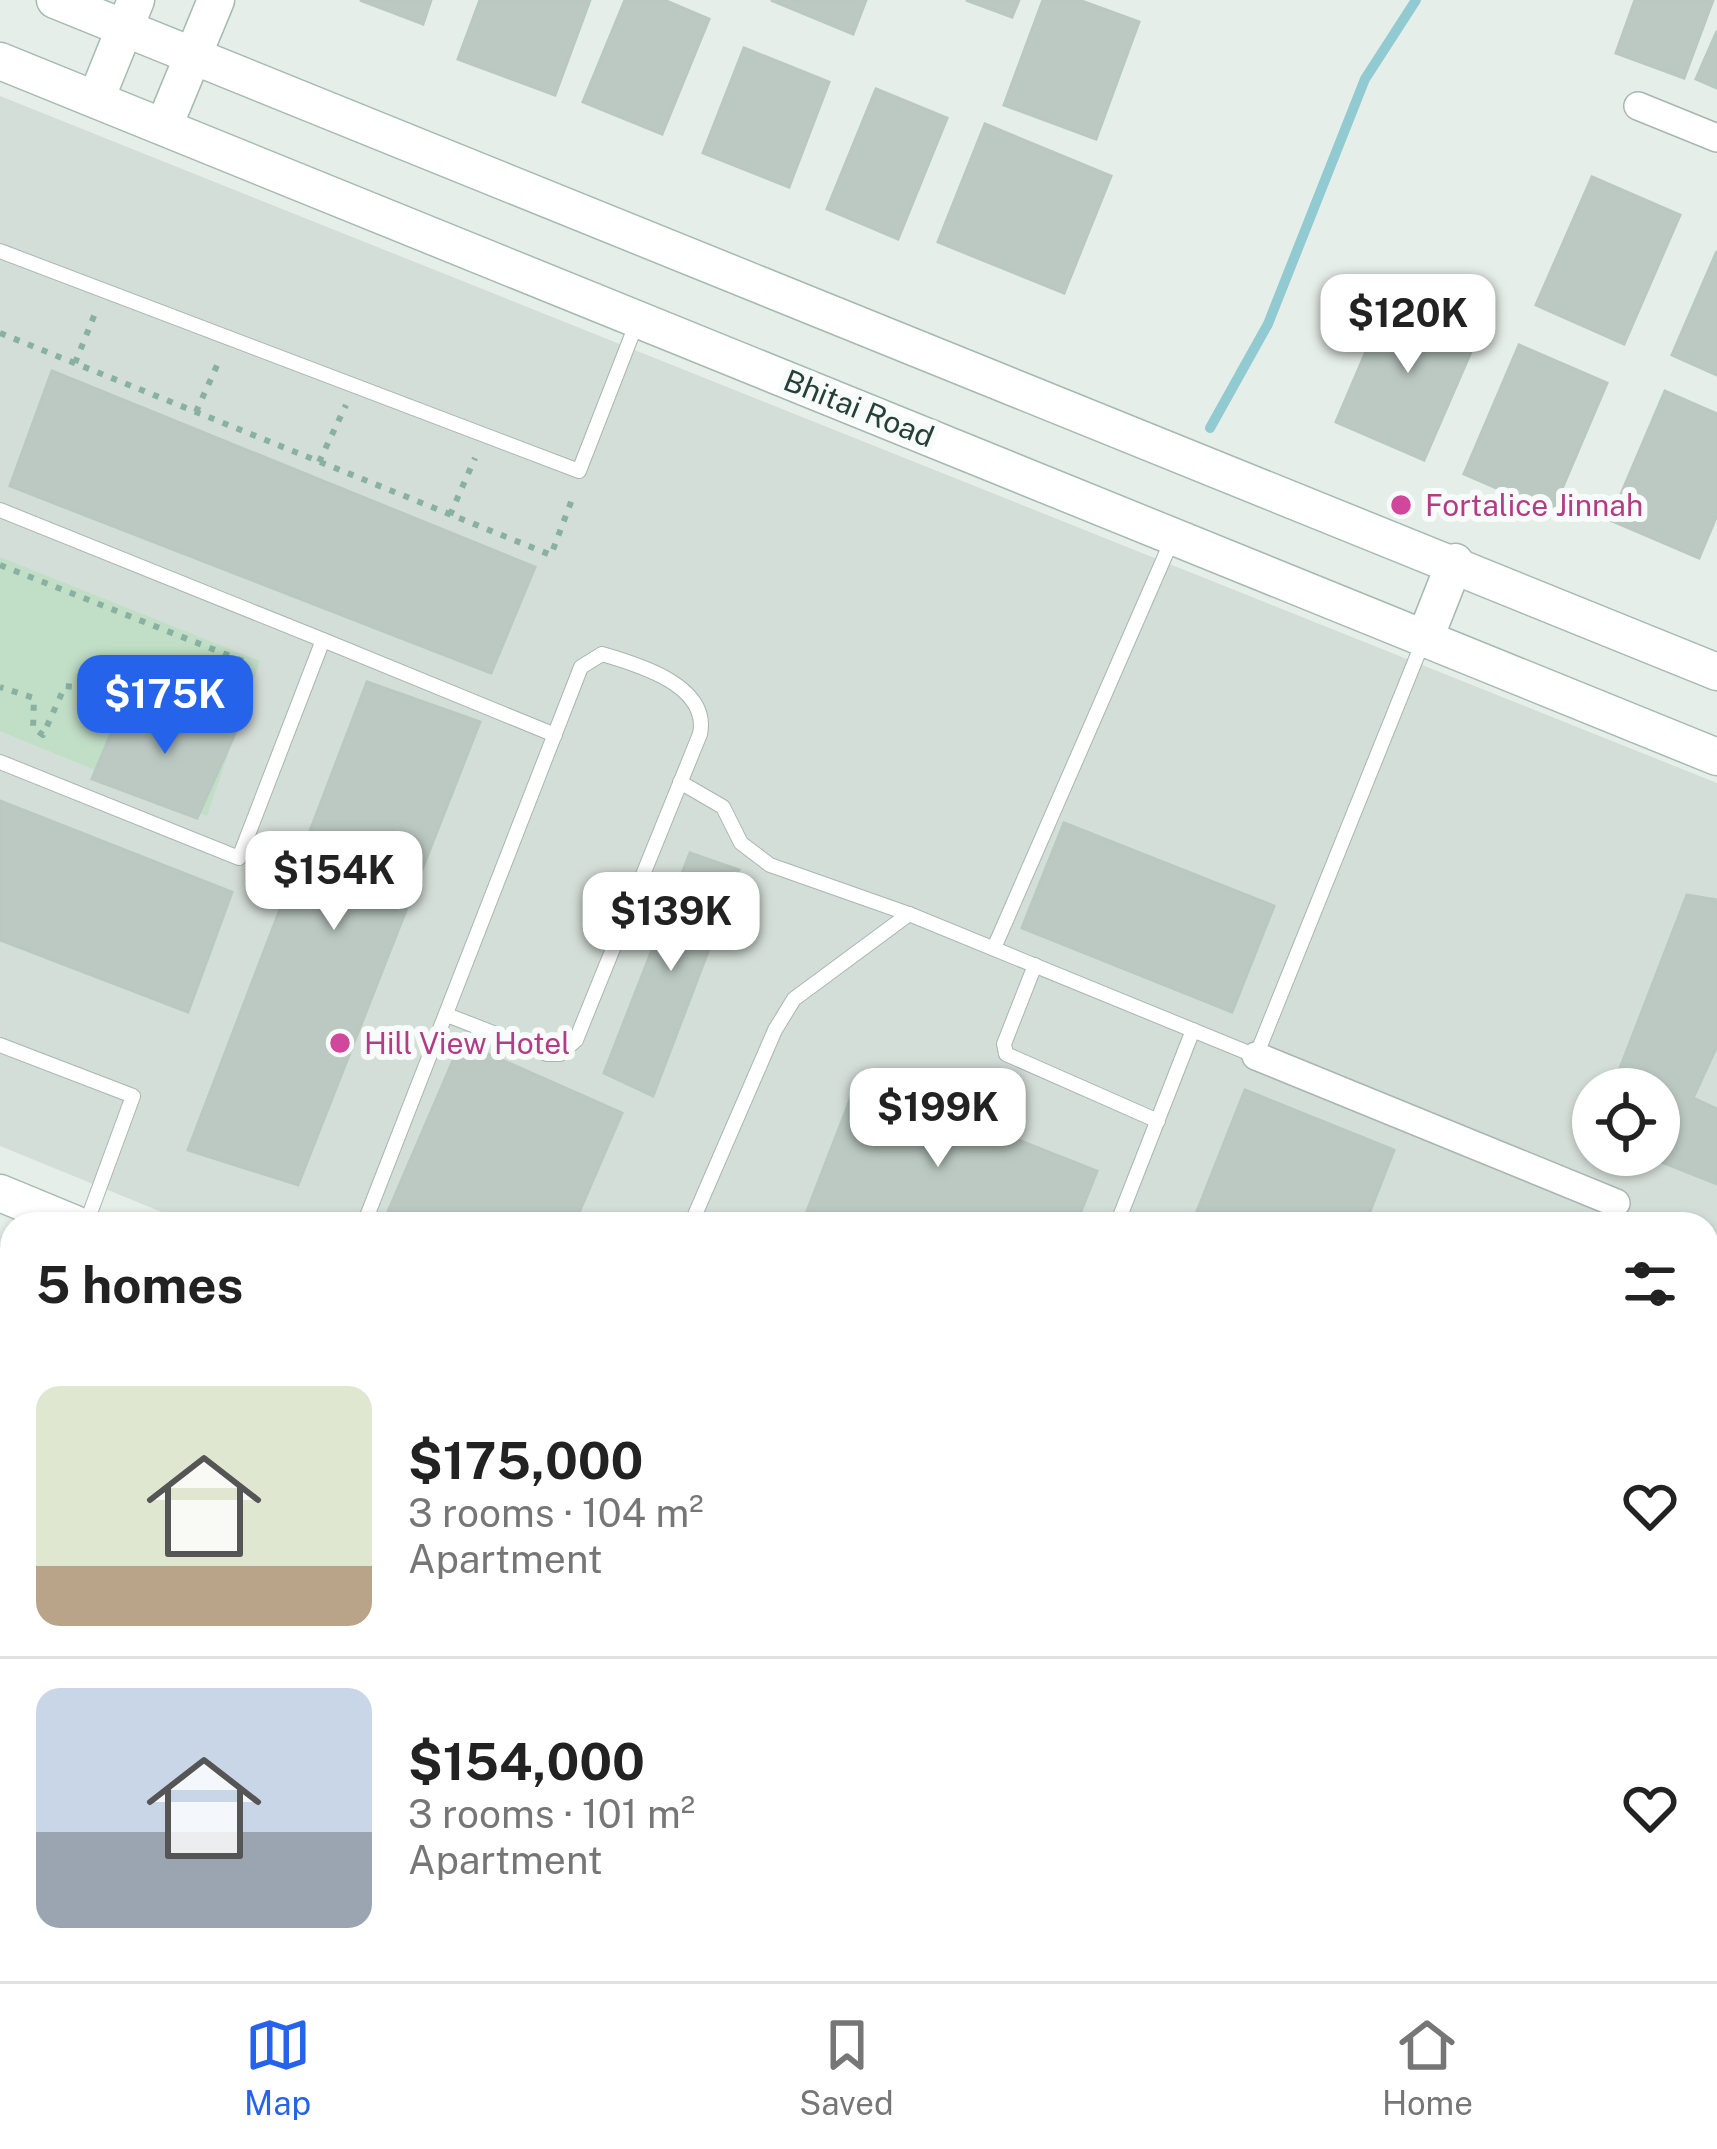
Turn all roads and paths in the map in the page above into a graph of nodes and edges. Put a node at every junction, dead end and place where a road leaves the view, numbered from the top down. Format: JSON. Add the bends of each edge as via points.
{"nodes":[{"id":1,"x":55,"y":0,"type":"edge"},
{"id":2,"x":216,"y":0,"type":"edge"},
{"id":3,"x":130,"y":14,"type":"edge"},
{"id":4,"x":194,"y":57,"type":"junction"},
{"id":5,"x":0,"y":61,"type":"edge"},
{"id":6,"x":96,"y":99,"type":"junction"},
{"id":7,"x":1638,"y":106,"type":"dead end"},
{"id":8,"x":164,"y":126,"type":"junction"},
{"id":9,"x":1717,"y":138,"type":"edge"},
{"id":10,"x":0,"y":251,"type":"edge"},
{"id":11,"x":104,"y":291,"type":"junction"},
{"id":12,"x":638,"y":318,"type":"junction"},
{"id":13,"x":0,"y":333,"type":"edge"},
{"id":14,"x":229,"y":339,"type":"junction"},
{"id":15,"x":75,"y":363,"type":"junction"},
{"id":16,"x":354,"y":387,"type":"junction"},
{"id":17,"x":196,"y":412,"type":"junction"},
{"id":18,"x":484,"y":437,"type":"junction"},
{"id":19,"x":319,"y":462,"type":"junction"},
{"id":20,"x":586,"y":463,"type":"junction"},
{"id":21,"x":0,"y":510,"type":"edge"},
{"id":22,"x":449,"y":515,"type":"junction"},
{"id":23,"x":1174,"y":536,"type":"junction"},
{"id":24,"x":1455,"y":562,"type":"junction"},
{"id":25,"x":0,"y":565,"type":"edge"},
{"id":26,"x":1425,"y":638,"type":"junction"},
{"id":27,"x":323,"y":640,"type":"junction"},
{"id":28,"x":1717,"y":672,"type":"edge"},
{"id":29,"x":0,"y":687,"type":"edge"},
{"id":30,"x":555,"y":735,"type":"junction"},
{"id":31,"x":1717,"y":757,"type":"edge"},
{"id":32,"x":0,"y":762,"type":"edge"},
{"id":33,"x":680,"y":782,"type":"junction"},
{"id":34,"x":909,"y":914,"type":"junction"},
{"id":35,"x":994,"y":948,"type":"junction"},
{"id":36,"x":1035,"y":965,"type":"junction"},
{"id":37,"x":447,"y":1015,"type":"junction"},
{"id":38,"x":1193,"y":1030,"type":"junction"},
{"id":39,"x":0,"y":1045,"type":"edge"},
{"id":40,"x":1256,"y":1056,"type":"junction"},
{"id":41,"x":1158,"y":1121,"type":"junction"},
{"id":42,"x":0,"y":1193,"type":"edge"},
{"id":43,"x":46,"y":1212,"type":"edge"},
{"id":44,"x":90,"y":1212,"type":"edge"},
{"id":45,"x":369,"y":1212,"type":"edge"},
{"id":46,"x":696,"y":1212,"type":"edge"},
{"id":47,"x":1122,"y":1212,"type":"edge"},
{"id":48,"x":1607,"y":1212,"type":"edge"}],
"edges":[{"from":1,"to":3,"type":"street"},
{"from":2,"to":4,"type":"street"},
{"from":3,"to":4,"type":"street"},
{"from":3,"to":6,"type":"street"},
{"from":4,"to":8,"type":"street"},
{"from":4,"to":24,"type":"street"},
{"from":5,"to":6,"type":"street","name":"Bhitai Road"},
{"from":6,"to":8,"type":"street","name":"Bhitai Road"},
{"from":7,"to":9,"type":"street"},
{"from":8,"to":12,"type":"street","name":"Bhitai Road"},
{"from":10,"to":11,"type":"lane"},
{"from":11,"to":14,"type":"lane"},
{"from":11,"to":15,"type":"path"},
{"from":12,"to":20,"type":"lane"},
{"from":12,"to":23,"type":"street","name":"Bhitai Road"},
{"from":13,"to":15,"type":"path"},
{"from":14,"to":16,"type":"lane"},
{"from":14,"to":17,"type":"path"},
{"from":15,"to":17,"type":"path"},
{"from":16,"to":18,"type":"lane"},
{"from":16,"to":19,"type":"path"},
{"from":17,"to":19,"type":"path"},
{"from":18,"to":20,"type":"lane","via":[[566,469]]},
{"from":18,"to":22,"type":"path"},
{"from":19,"to":22,"type":"path"},
{"from":20,"to":22,"type":"path","via":[[551,555]]},
{"from":21,"to":27,"type":"lane"},
{"from":23,"to":26,"type":"street","name":"Bhitai Road"},
{"from":23,"to":35,"type":"lane"},
{"from":24,"to":26,"type":"street"},
{"from":24,"to":28,"type":"street"},
{"from":25,"to":29,"type":"path","via":[[243,661],[231,703],[65,686],[43,735],[32,728],[34,698]]},
{"from":26,"to":31,"type":"street","name":"Bhitai Road"},
{"from":26,"to":40,"type":"lane"},
{"from":27,"to":30,"type":"lane"},
{"from":27,"to":32,"type":"lane","via":[[239,858]]},
{"from":30,"to":33,"type":"lane","via":[[581,667],[593,655],[610,656],[698,702],[703,720]]},
{"from":30,"to":37,"type":"lane"},
{"from":33,"to":34,"type":"lane","via":[[722,807],[741,843],[770,865]]},
{"from":33,"to":37,"type":"lane","via":[[570,1047],[547,1054]]},
{"from":34,"to":35,"type":"lane"},
{"from":34,"to":46,"type":"lane","via":[[794,999]]},
{"from":35,"to":36,"type":"lane"},
{"from":36,"to":38,"type":"lane"},
{"from":36,"to":41,"type":"lane","via":[[1006,1054]]},
{"from":37,"to":45,"type":"lane"},
{"from":38,"to":40,"type":"lane"},
{"from":38,"to":41,"type":"lane"},
{"from":39,"to":44,"type":"lane","via":[[133,1096]]},
{"from":40,"to":48,"type":"street"},
{"from":41,"to":47,"type":"lane"},
{"from":42,"to":43,"type":"street"}]}
